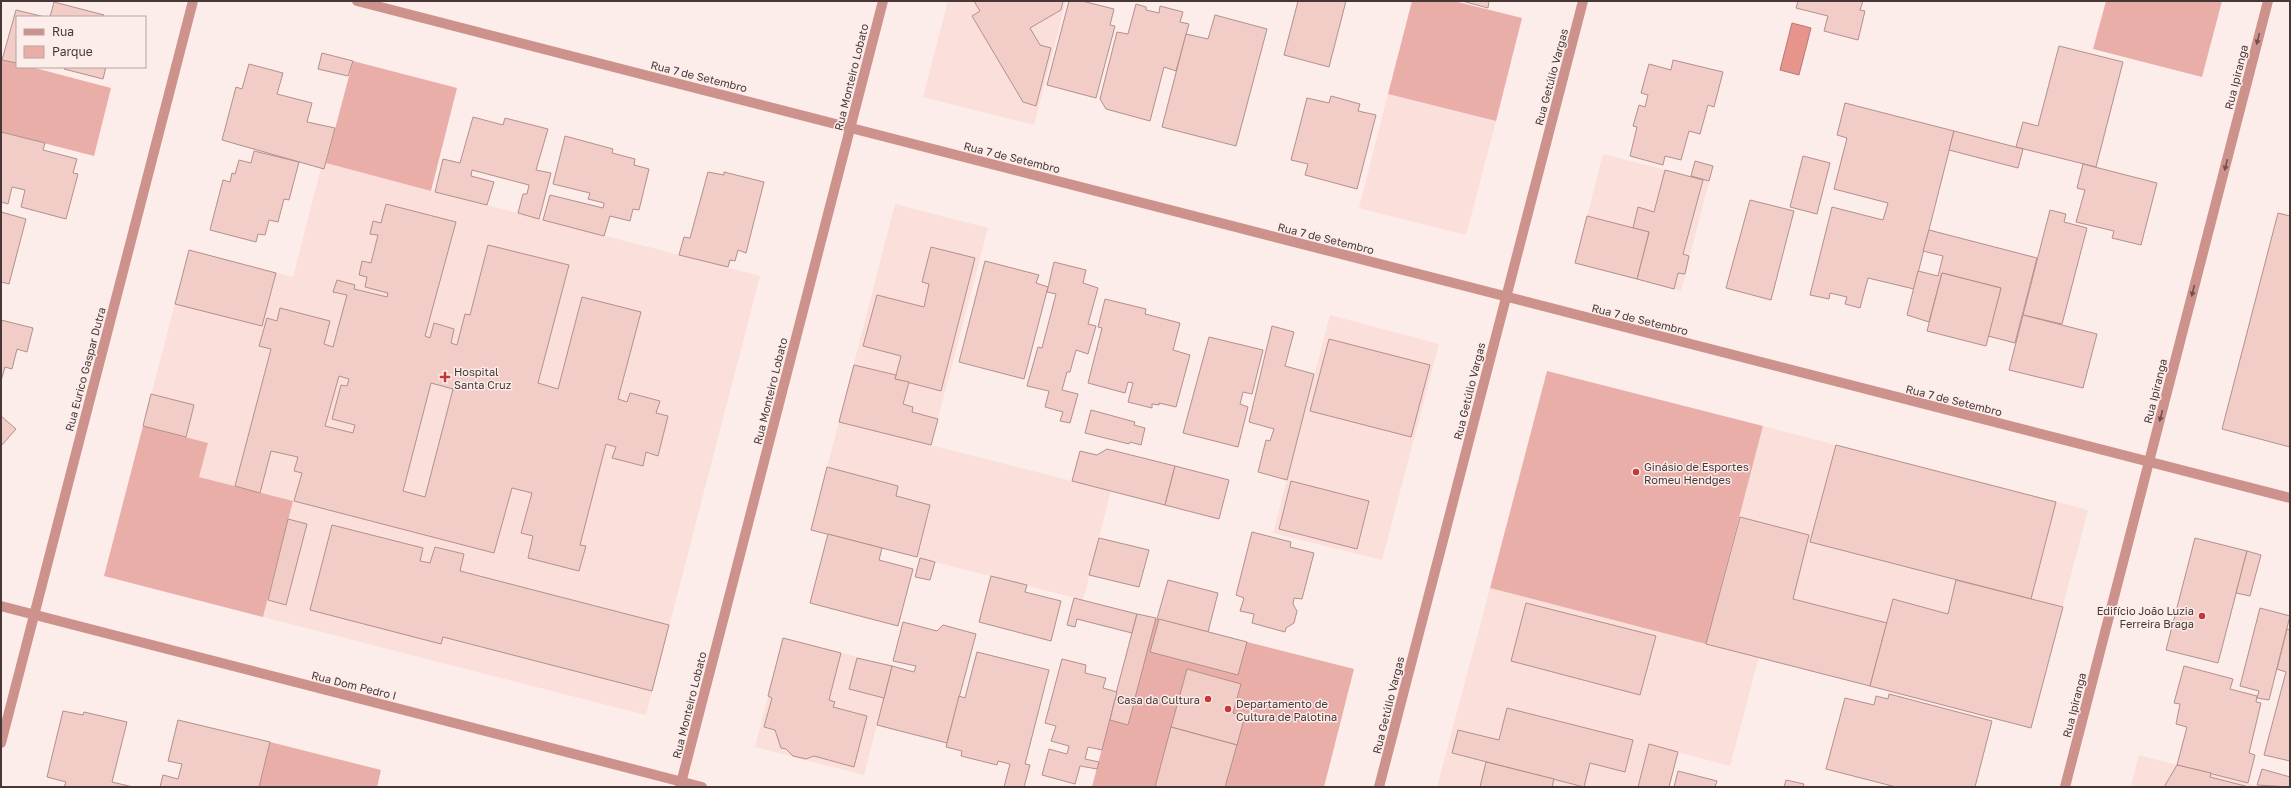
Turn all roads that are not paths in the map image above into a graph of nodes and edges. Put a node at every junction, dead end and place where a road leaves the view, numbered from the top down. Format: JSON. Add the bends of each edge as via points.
{"nodes":[{"id":1,"x":193,"y":1,"type":"edge"},
{"id":2,"x":356,"y":1,"type":"edge"},
{"id":3,"x":883,"y":1,"type":"edge"},
{"id":4,"x":1583,"y":1,"type":"edge"},
{"id":5,"x":2268,"y":1,"type":"edge"},
{"id":6,"x":850,"y":128,"type":"junction"},
{"id":7,"x":1506,"y":297,"type":"junction"},
{"id":8,"x":2149,"y":462,"type":"junction"},
{"id":9,"x":2290,"y":498,"type":"edge"},
{"id":10,"x":1,"y":606,"type":"edge"},
{"id":11,"x":34,"y":615,"type":"junction"},
{"id":12,"x":1,"y":743,"type":"edge"},
{"id":13,"x":681,"y":784,"type":"edge"},
{"id":14,"x":702,"y":787,"type":"edge"},
{"id":15,"x":1379,"y":787,"type":"edge"},
{"id":16,"x":2065,"y":787,"type":"edge"}],
"edges":[{"from":1,"to":11,"type":"street","name":"Rua Eurico Gaspar Dutra"},
{"from":2,"to":6,"type":"street","name":"Rua 7 de Setembro"},
{"from":3,"to":6,"type":"street","name":"Rua Monteiro Lobato"},
{"from":4,"to":7,"type":"street","name":"Rua Getúlio Vargas"},
{"from":5,"to":8,"type":"street","name":"Rua Ipiranga","one_way":true},
{"from":6,"to":7,"type":"street","name":"Rua 7 de Setembro"},
{"from":6,"to":13,"type":"street","name":"Rua Monteiro Lobato"},
{"from":7,"to":8,"type":"street","name":"Rua 7 de Setembro"},
{"from":7,"to":15,"type":"street","name":"Rua Getúlio Vargas"},
{"from":8,"to":9,"type":"street","name":"Rua 7 de Setembro"},
{"from":8,"to":16,"type":"street","name":"Rua Ipiranga"},
{"from":10,"to":11,"type":"street","name":"Rua Dom Pedro I"},
{"from":11,"to":12,"type":"street","name":"Rua Eurico Gaspar Dutra"},
{"from":11,"to":13,"type":"street","name":"Rua Dom Pedro I"},
{"from":13,"to":14,"type":"street","name":"Rua Dom Pedro I"}]}
